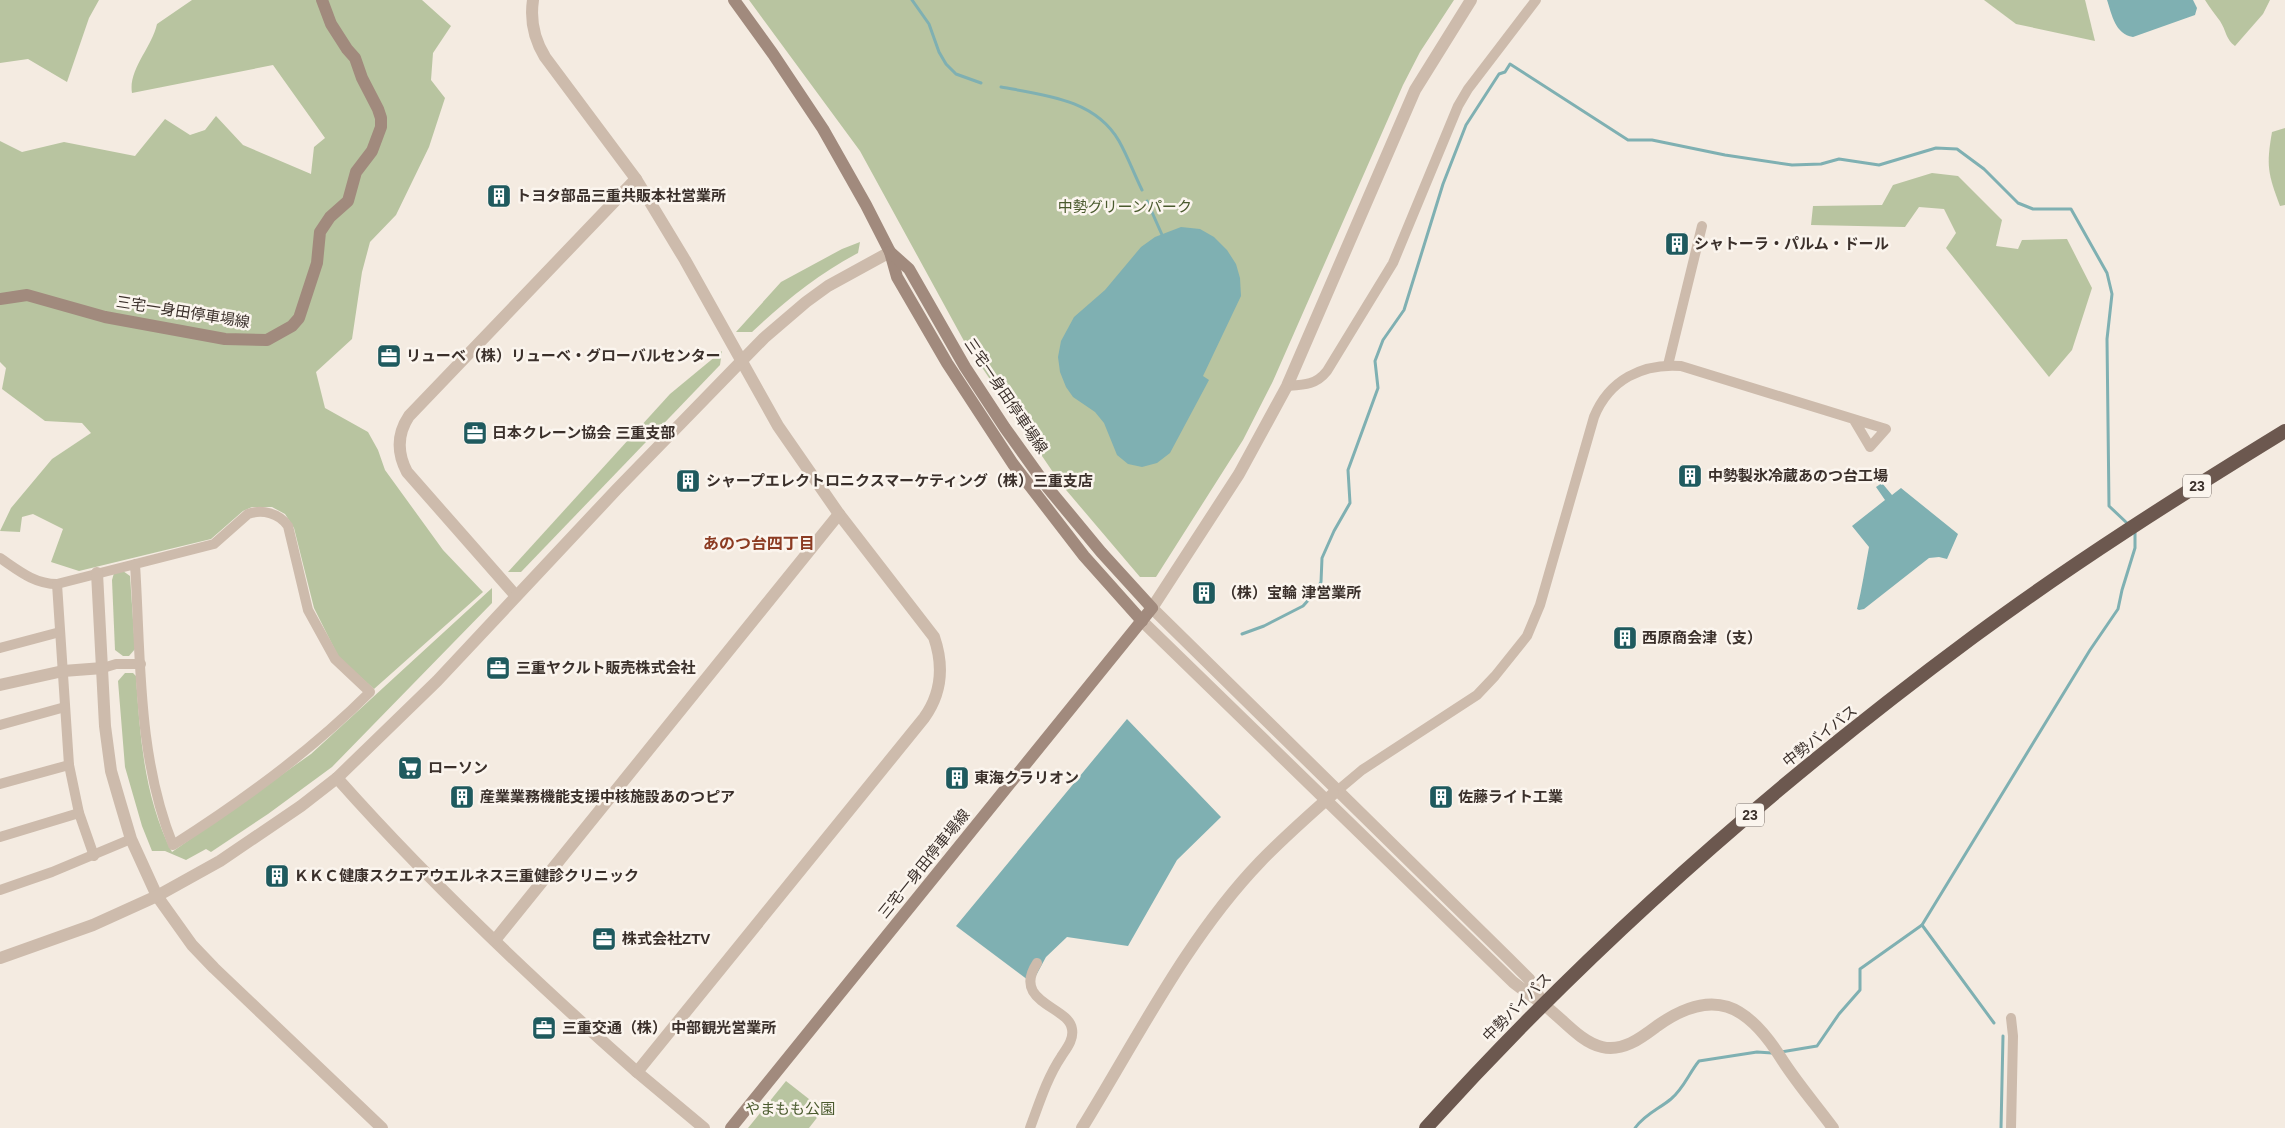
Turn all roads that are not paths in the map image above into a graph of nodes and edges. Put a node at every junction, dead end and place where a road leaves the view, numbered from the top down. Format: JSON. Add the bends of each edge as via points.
{"nodes":[{"id":1,"x":322,"y":0,"type":"edge"},
{"id":2,"x":533,"y":0,"type":"edge"},
{"id":3,"x":734,"y":0,"type":"edge"},
{"id":4,"x":1471,"y":0,"type":"edge"},
{"id":5,"x":1536,"y":0,"type":"edge"},
{"id":6,"x":636,"y":179,"type":"junction"},
{"id":7,"x":1702,"y":226,"type":"dead end"},
{"id":8,"x":890,"y":252,"type":"junction"},
{"id":9,"x":0,"y":299,"type":"edge"},
{"id":10,"x":741,"y":362,"type":"junction"},
{"id":11,"x":1668,"y":365,"type":"junction"},
{"id":12,"x":1287,"y":386,"type":"junction"},
{"id":13,"x":1854,"y":420,"type":"dead end"},
{"id":14,"x":2285,"y":431,"type":"edge"},
{"id":15,"x":839,"y":514,"type":"junction"},
{"id":16,"x":2,"y":563,"type":"edge"},
{"id":17,"x":135,"y":564,"type":"junction"},
{"id":18,"x":97,"y":573,"type":"junction"},
{"id":19,"x":57,"y":584,"type":"junction"},
{"id":20,"x":516,"y":596,"type":"junction"},
{"id":21,"x":1152,"y":608,"type":"junction"},
{"id":22,"x":1142,"y":621,"type":"junction"},
{"id":23,"x":60,"y":632,"type":"junction"},
{"id":24,"x":0,"y":648,"type":"edge"},
{"id":25,"x":141,"y":664,"type":"junction"},
{"id":26,"x":103,"y":668,"type":"junction"},
{"id":27,"x":63,"y":671,"type":"junction"},
{"id":28,"x":0,"y":685,"type":"edge"},
{"id":29,"x":65,"y":707,"type":"junction"},
{"id":30,"x":0,"y":725,"type":"edge"},
{"id":31,"x":70,"y":766,"type":"junction"},
{"id":32,"x":337,"y":778,"type":"junction"},
{"id":33,"x":0,"y":784,"type":"edge"},
{"id":34,"x":1337,"y":791,"type":"junction"},
{"id":35,"x":1326,"y":800,"type":"junction"},
{"id":36,"x":79,"y":813,"type":"junction"},
{"id":37,"x":0,"y":837,"type":"edge"},
{"id":38,"x":131,"y":839,"type":"junction"},
{"id":39,"x":94,"y":856,"type":"junction"},
{"id":40,"x":0,"y":890,"type":"edge"},
{"id":41,"x":157,"y":896,"type":"junction"},
{"id":42,"x":495,"y":940,"type":"junction"},
{"id":43,"x":0,"y":958,"type":"edge"},
{"id":44,"x":1037,"y":963,"type":"dead end"},
{"id":45,"x":1543,"y":1004,"type":"junction"},
{"id":46,"x":2011,"y":1018,"type":"dead end"},
{"id":47,"x":637,"y":1072,"type":"junction"},
{"id":48,"x":382,"y":1128,"type":"edge"},
{"id":49,"x":704,"y":1128,"type":"edge"},
{"id":50,"x":731,"y":1128,"type":"edge"},
{"id":51,"x":1030,"y":1128,"type":"edge"},
{"id":52,"x":1082,"y":1128,"type":"edge"},
{"id":53,"x":1426,"y":1128,"type":"edge"},
{"id":54,"x":1833,"y":1128,"type":"edge"},
{"id":55,"x":2011,"y":1128,"type":"edge"}],
"edges":[{"from":1,"to":9,"type":"main road","name":"三宅一身田停車場線","via":[[330,24],[355,58],[378,109],[381,127],[372,151],[356,172],[348,200],[320,232],[317,263],[300,318],[292,326],[267,340],[225,339],[105,317],[28,295]]},
{"from":2,"to":6,"type":"street","via":[[532,20],[541,50]]},
{"from":3,"to":8,"type":"main road","name":"三宅一身田停車場線","via":[[823,129]]},
{"from":4,"to":12,"type":"street","via":[[1415,90]]},
{"from":5,"to":12,"type":"street","via":[[1458,106],[1393,263],[1327,372],[1310,384]]},
{"from":6,"to":10,"type":"street"},
{"from":6,"to":20,"type":"street","via":[[409,416],[400,434],[400,452],[407,472]]},
{"from":7,"to":11,"type":"street"},
{"from":8,"to":10,"type":"street","via":[[848,273],[806,302]]},
{"from":8,"to":21,"type":"main road","name":"三宅一身田停車場線","via":[[909,269],[965,367],[1037,473],[1101,552]]},
{"from":8,"to":22,"type":"main road","name":"三宅一身田停車場線","via":[[897,277],[947,363],[1013,464],[1084,556]]},
{"from":10,"to":15,"type":"street","via":[[778,426]]},
{"from":10,"to":20,"type":"street"},
{"from":11,"to":13,"type":"street","via":[[1690,368]]},
{"from":11,"to":34,"type":"street","via":[[1645,368],[1625,378],[1612,388],[1599,406],[1540,605],[1529,631],[1507,662],[1477,694],[1362,770]]},
{"from":12,"to":21,"type":"street","via":[[1239,474]]},
{"from":14,"to":45,"type":"highway","name":"中勢バイパス","number":"23","via":[[2110,542],[1974,636],[1793,777]]},
{"from":15,"to":42,"type":"street"},
{"from":15,"to":47,"type":"street","via":[[934,637],[940,669],[935,701]]},
{"from":16,"to":19,"type":"street","via":[[38,582]]},
{"from":17,"to":18,"type":"street"},
{"from":17,"to":25,"type":"street"},
{"from":17,"to":25,"type":"street","via":[[214,544],[254,512],[280,517],[290,533],[308,610],[335,659],[370,692],[267,782],[173,845],[162,818],[148,754]]},
{"from":18,"to":19,"type":"street"},
{"from":18,"to":26,"type":"street"},
{"from":19,"to":23,"type":"street"},
{"from":20,"to":32,"type":"street","via":[[437,681]]},
{"from":21,"to":22,"type":"main road","name":"三宅一身田停車場線"},
{"from":21,"to":34,"type":"street"},
{"from":22,"to":35,"type":"street"},
{"from":22,"to":50,"type":"main road","name":"三宅一身田停車場線"},
{"from":23,"to":24,"type":"street"},
{"from":23,"to":27,"type":"street"},
{"from":25,"to":26,"type":"street","via":[[116,664]]},
{"from":26,"to":27,"type":"street"},
{"from":26,"to":38,"type":"street","via":[[111,771]]},
{"from":27,"to":28,"type":"street"},
{"from":27,"to":29,"type":"street"},
{"from":29,"to":30,"type":"street"},
{"from":29,"to":31,"type":"street"},
{"from":31,"to":33,"type":"street"},
{"from":31,"to":36,"type":"street"},
{"from":32,"to":41,"type":"street","via":[[220,861]]},
{"from":32,"to":42,"type":"street","via":[[454,903]]},
{"from":34,"to":35,"type":"street"},
{"from":34,"to":45,"type":"street","via":[[1509,959],[1529,980]]},
{"from":35,"to":45,"type":"street","via":[[1513,982]]},
{"from":35,"to":52,"type":"street","via":[[1260,862],[1208,926]]},
{"from":36,"to":37,"type":"street"},
{"from":36,"to":39,"type":"street"},
{"from":38,"to":39,"type":"street"},
{"from":38,"to":41,"type":"street"},
{"from":39,"to":40,"type":"street"},
{"from":41,"to":43,"type":"street","via":[[93,925]]},
{"from":41,"to":48,"type":"street","via":[[214,968]]},
{"from":42,"to":47,"type":"street"},
{"from":44,"to":51,"type":"street","via":[[1031,978],[1034,993],[1067,1020],[1072,1027],[1072,1036],[1049,1078]]},
{"from":45,"to":53,"type":"highway","name":"中勢バイパス","number":"23"},
{"from":45,"to":54,"type":"street","via":[[1591,1042],[1611,1048],[1629,1044],[1688,1008],[1702,1004],[1741,1012],[1773,1043]]},
{"from":46,"to":55,"type":"street"},
{"from":47,"to":49,"type":"street"}]}
